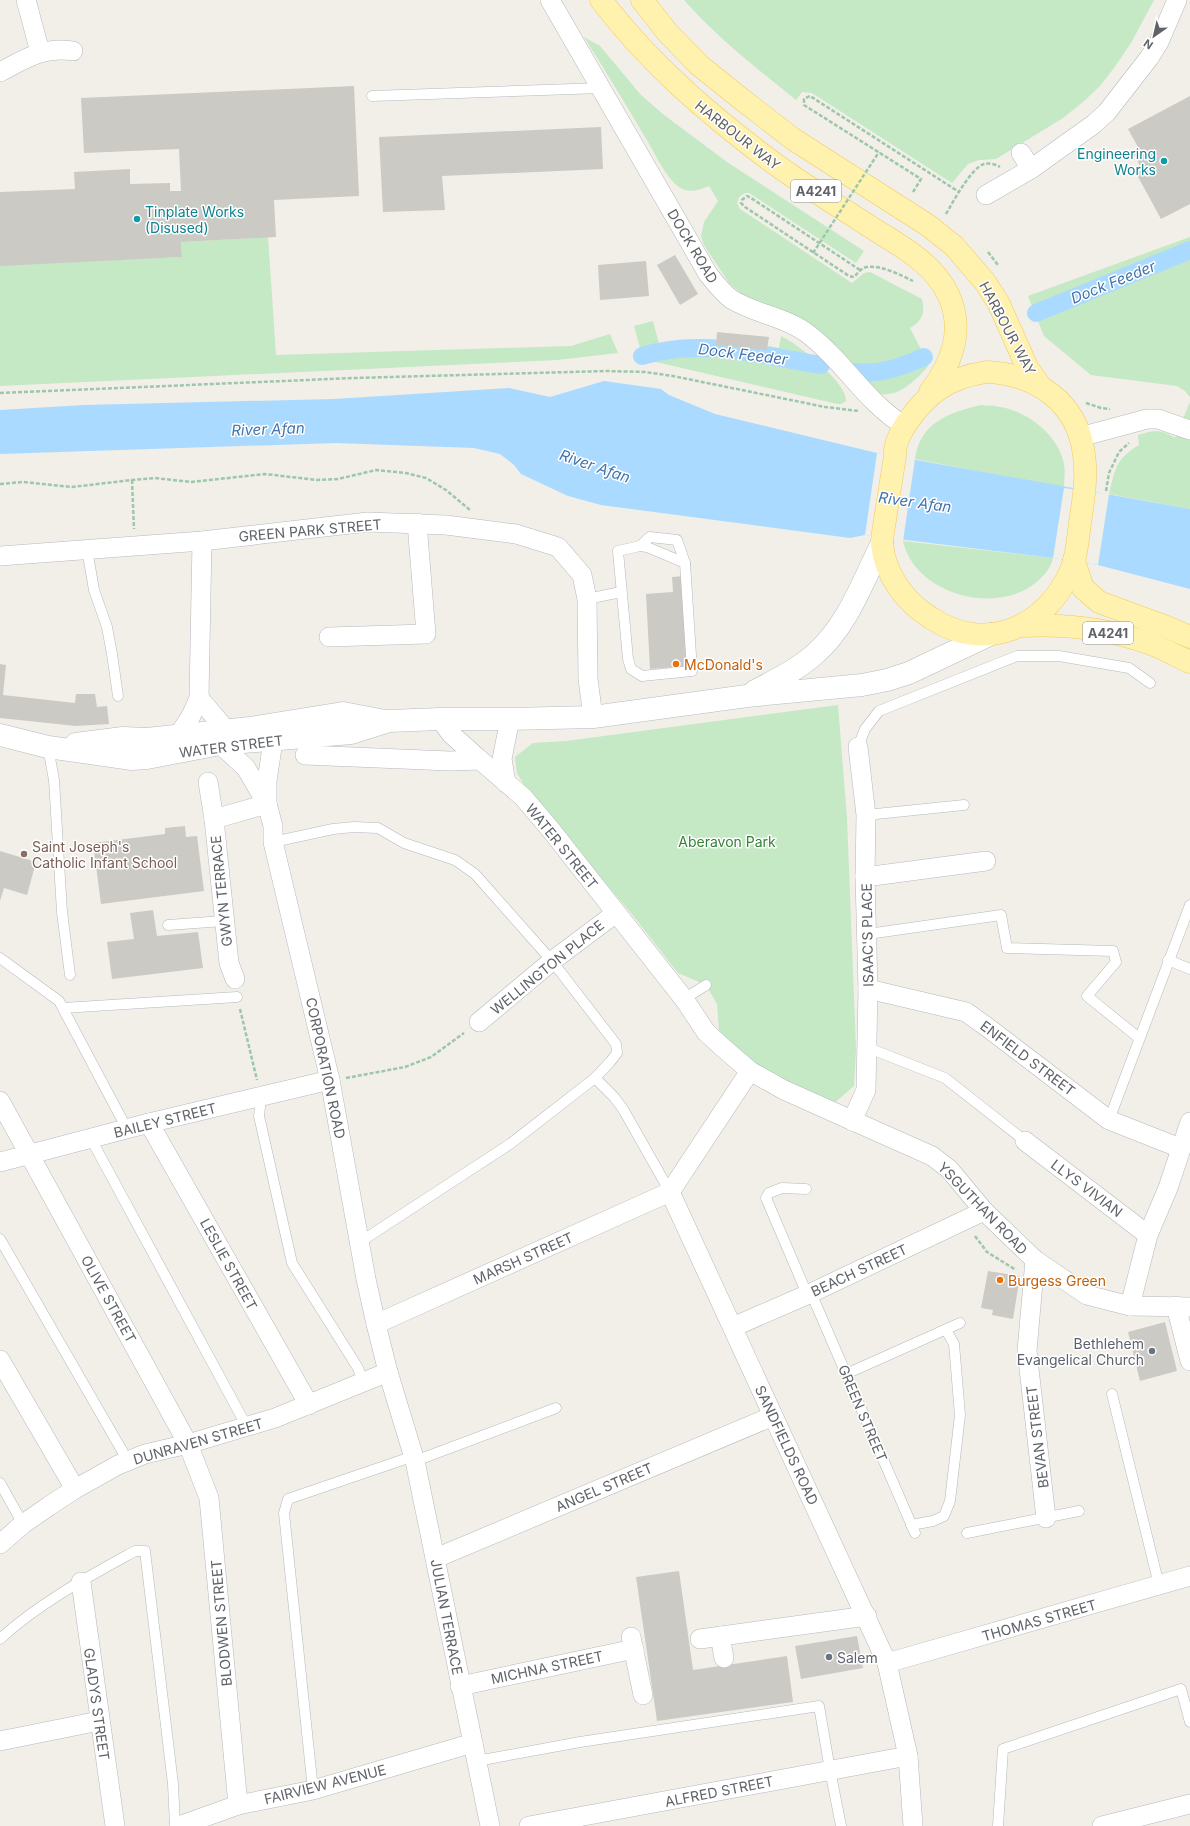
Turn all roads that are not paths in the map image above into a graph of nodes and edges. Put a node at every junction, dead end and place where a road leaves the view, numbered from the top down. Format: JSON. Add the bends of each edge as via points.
{"nodes":[{"id":1,"x":26,"y":0,"type":"edge"},
{"id":2,"x":550,"y":0,"type":"edge"},
{"id":3,"x":601,"y":0,"type":"edge"},
{"id":4,"x":642,"y":0,"type":"edge"},
{"id":5,"x":1177,"y":0,"type":"edge"},
{"id":6,"x":73,"y":51,"type":"dead end"},
{"id":7,"x":40,"y":52,"type":"junction"},
{"id":8,"x":0,"y":72,"type":"edge"},
{"id":9,"x":601,"y":88,"type":"junction"},
{"id":10,"x":372,"y":96,"type":"dead end"},
{"id":11,"x":1021,"y":153,"type":"dead end"},
{"id":12,"x":1031,"y":169,"type":"junction"},
{"id":13,"x":986,"y":194,"type":"dead end"},
{"id":14,"x":1040,"y":386,"type":"junction"},
{"id":15,"x":922,"y":403,"type":"junction"},
{"id":16,"x":905,"y":426,"type":"junction"},
{"id":17,"x":1190,"y":430,"type":"edge"},
{"id":18,"x":1080,"y":437,"type":"junction"},
{"id":19,"x":417,"y":523,"type":"junction"},
{"id":20,"x":882,"y":540,"type":"junction"},
{"id":21,"x":202,"y":541,"type":"junction"},
{"id":22,"x":640,"y":546,"type":"junction"},
{"id":23,"x":87,"y":549,"type":"junction"},
{"id":24,"x":0,"y":556,"type":"edge"},
{"id":25,"x":1074,"y":561,"type":"junction"},
{"id":26,"x":685,"y":563,"type":"junction"},
{"id":27,"x":621,"y":592,"type":"junction"},
{"id":28,"x":587,"y":599,"type":"junction"},
{"id":29,"x":1021,"y":626,"type":"junction"},
{"id":30,"x":991,"y":634,"type":"junction"},
{"id":31,"x":329,"y":637,"type":"dead end"},
{"id":32,"x":1190,"y":637,"type":"edge"},
{"id":33,"x":1190,"y":662,"type":"edge"},
{"id":34,"x":1150,"y":683,"type":"dead end"},
{"id":35,"x":118,"y":696,"type":"dead end"},
{"id":36,"x":747,"y":696,"type":"junction"},
{"id":37,"x":199,"y":698,"type":"junction"},
{"id":38,"x":593,"y":717,"type":"junction"},
{"id":39,"x":440,"y":719,"type":"junction"},
{"id":40,"x":510,"y":719,"type":"junction"},
{"id":41,"x":389,"y":722,"type":"junction"},
{"id":42,"x":250,"y":728,"type":"junction"},
{"id":43,"x":0,"y":735,"type":"edge"},
{"id":44,"x":178,"y":736,"type":"junction"},
{"id":45,"x":224,"y":738,"type":"junction"},
{"id":46,"x":273,"y":740,"type":"junction"},
{"id":47,"x":48,"y":747,"type":"junction"},
{"id":48,"x":858,"y":747,"type":"joint"},
{"id":49,"x":305,"y":754,"type":"dead end"},
{"id":50,"x":480,"y":760,"type":"junction"},
{"id":51,"x":208,"y":782,"type":"dead end"},
{"id":52,"x":506,"y":783,"type":"junction"},
{"id":53,"x":267,"y":804,"type":"junction"},
{"id":54,"x":964,"y":806,"type":"dead end"},
{"id":55,"x":866,"y":815,"type":"junction"},
{"id":56,"x":214,"y":819,"type":"junction"},
{"id":57,"x":273,"y":842,"type":"junction"},
{"id":58,"x":986,"y":861,"type":"dead end"},
{"id":59,"x":865,"y":877,"type":"junction"},
{"id":60,"x":1190,"y":905,"type":"edge"},
{"id":61,"x":616,"y":913,"type":"junction"},
{"id":62,"x":224,"y":920,"type":"junction"},
{"id":63,"x":168,"y":925,"type":"dead end"},
{"id":64,"x":868,"y":934,"type":"junction"},
{"id":65,"x":0,"y":958,"type":"edge"},
{"id":66,"x":1168,"y":960,"type":"junction"},
{"id":67,"x":552,"y":961,"type":"junction"},
{"id":68,"x":1190,"y":969,"type":"edge"},
{"id":69,"x":70,"y":975,"type":"dead end"},
{"id":70,"x":230,"y":976,"type":"joint"},
{"id":71,"x":706,"y":985,"type":"dead end"},
{"id":72,"x":868,"y":989,"type":"junction"},
{"id":73,"x":684,"y":999,"type":"junction"},
{"id":74,"x":64,"y":1008,"type":"junction"},
{"id":75,"x":480,"y":1022,"type":"road end"},
{"id":76,"x":1139,"y":1038,"type":"junction"},
{"id":77,"x":866,"y":1047,"type":"junction"},
{"id":78,"x":750,"y":1071,"type":"junction"},
{"id":79,"x":595,"y":1078,"type":"junction"},
{"id":80,"x":330,"y":1080,"type":"junction"},
{"id":81,"x":261,"y":1096,"type":"junction"},
{"id":82,"x":0,"y":1101,"type":"edge"},
{"id":83,"x":1109,"y":1120,"type":"junction"},
{"id":84,"x":852,"y":1122,"type":"junction"},
{"id":85,"x":1190,"y":1122,"type":"edge"},
{"id":86,"x":149,"y":1123,"type":"junction"},
{"id":87,"x":127,"y":1130,"type":"junction"},
{"id":88,"x":91,"y":1139,"type":"junction"},
{"id":89,"x":1025,"y":1141,"type":"joint"},
{"id":90,"x":1180,"y":1148,"type":"junction"},
{"id":91,"x":30,"y":1154,"type":"junction"},
{"id":92,"x":0,"y":1162,"type":"edge"},
{"id":93,"x":806,"y":1189,"type":"dead end"},
{"id":94,"x":670,"y":1192,"type":"junction"},
{"id":95,"x":984,"y":1211,"type":"junction"},
{"id":96,"x":1148,"y":1235,"type":"junction"},
{"id":97,"x":0,"y":1239,"type":"edge"},
{"id":98,"x":360,"y":1242,"type":"junction"},
{"id":99,"x":1034,"y":1269,"type":"junction"},
{"id":100,"x":809,"y":1294,"type":"junction"},
{"id":101,"x":1130,"y":1306,"type":"junction"},
{"id":102,"x":1183,"y":1306,"type":"edge"},
{"id":103,"x":960,"y":1323,"type":"dead end"},
{"id":104,"x":376,"y":1324,"type":"junction"},
{"id":105,"x":734,"y":1327,"type":"junction"},
{"id":106,"x":946,"y":1330,"type":"junction"},
{"id":107,"x":0,"y":1360,"type":"edge"},
{"id":108,"x":1190,"y":1362,"type":"edge"},
{"id":109,"x":388,"y":1372,"type":"junction"},
{"id":110,"x":846,"y":1374,"type":"junction"},
{"id":111,"x":363,"y":1382,"type":"junction"},
{"id":112,"x":1112,"y":1394,"type":"dead end"},
{"id":113,"x":309,"y":1405,"type":"junction"},
{"id":114,"x":400,"y":1408,"type":"joint"},
{"id":115,"x":556,"y":1408,"type":"dead end"},
{"id":116,"x":773,"y":1416,"type":"junction"},
{"id":117,"x":247,"y":1427,"type":"junction"},
{"id":118,"x":188,"y":1444,"type":"junction"},
{"id":119,"x":415,"y":1458,"type":"junction"},
{"id":120,"x":128,"y":1461,"type":"junction"},
{"id":121,"x":0,"y":1483,"type":"edge"},
{"id":122,"x":75,"y":1489,"type":"junction"},
{"id":123,"x":1079,"y":1511,"type":"dead end"},
{"id":124,"x":1046,"y":1518,"type":"junction"},
{"id":125,"x":23,"y":1524,"type":"junction"},
{"id":126,"x":967,"y":1533,"type":"dead end"},
{"id":127,"x":0,"y":1544,"type":"edge"},
{"id":128,"x":436,"y":1558,"type":"junction"},
{"id":129,"x":1190,"y":1576,"type":"edge"},
{"id":130,"x":81,"y":1582,"type":"junction"},
{"id":131,"x":1159,"y":1585,"type":"junction"},
{"id":132,"x":867,"y":1616,"type":"junction"},
{"id":133,"x":720,"y":1636,"type":"junction"},
{"id":134,"x":0,"y":1639,"type":"edge"},
{"id":135,"x":700,"y":1639,"type":"dead end"},
{"id":136,"x":724,"y":1658,"type":"dead end"},
{"id":137,"x":887,"y":1663,"type":"junction"},
{"id":138,"x":460,"y":1686,"type":"junction"},
{"id":139,"x":643,"y":1695,"type":"dead end"},
{"id":140,"x":99,"y":1721,"type":"junction"},
{"id":141,"x":1190,"y":1722,"type":"edge"},
{"id":142,"x":0,"y":1741,"type":"edge"},
{"id":143,"x":475,"y":1752,"type":"junction"},
{"id":144,"x":908,"y":1756,"type":"junction"},
{"id":145,"x":830,"y":1770,"type":"junction"},
{"id":146,"x":313,"y":1790,"type":"junction"},
{"id":147,"x":1190,"y":1804,"type":"edge"},
{"id":148,"x":238,"y":1805,"type":"junction"},
{"id":149,"x":115,"y":1826,"type":"edge"},
{"id":150,"x":176,"y":1826,"type":"edge"},
{"id":151,"x":179,"y":1826,"type":"edge"},
{"id":152,"x":490,"y":1826,"type":"edge"},
{"id":153,"x":530,"y":1826,"type":"edge"},
{"id":154,"x":841,"y":1826,"type":"edge"},
{"id":155,"x":913,"y":1826,"type":"edge"},
{"id":156,"x":998,"y":1826,"type":"edge"},
{"id":157,"x":1102,"y":1826,"type":"edge"}],
"edges":[{"from":1,"to":7,"type":"street"},
{"from":2,"to":9,"type":"street","name":"DOCK ROAD"},
{"from":3,"to":15,"type":"main road","name":"HARBOUR WAY","number":"A4241","via":[[654,62],[689,97],[772,162],[910,252],[937,275],[954,310],[955,341],[952,356],[941,378]]},
{"from":4,"to":14,"type":"main road","name":"HARBOUR WAY","number":"A4241","via":[[667,32],[699,65],[735,94],[793,139],[929,226],[954,246],[985,282],[999,304],[1027,367]]},
{"from":5,"to":12,"type":"street","via":[[1159,42],[1149,58],[1106,112],[1094,124]]},
{"from":6,"to":7,"type":"street","via":[[59,49]]},
{"from":7,"to":8,"type":"street"},
{"from":9,"to":10,"type":"lane"},
{"from":9,"to":16,"type":"street","name":"DOCK ROAD","via":[[708,274],[721,289],[742,305],[808,333],[880,407]]},
{"from":11,"to":12,"type":"street"},
{"from":12,"to":13,"type":"street"},
{"from":14,"to":15,"type":"main road","number":"A4241","via":[[1005,373],[986,372],[949,382]]},
{"from":14,"to":18,"type":"main road","number":"A4241","via":[[1058,400],[1071,417]]},
{"from":15,"to":16,"type":"main road","number":"A4241"},
{"from":16,"to":20,"type":"main road","number":"A4241","via":[[894,449]]},
{"from":17,"to":18,"type":"street","via":[[1158,419],[1148,419]]},
{"from":18,"to":25,"type":"main road","number":"A4241","via":[[1095,490]]},
{"from":19,"to":21,"type":"street","name":"GREEN PARK STREET","via":[[368,522]]},
{"from":19,"to":28,"type":"street","name":"GREEN PARK STREET","via":[[516,534],[558,547],[582,575]]},
{"from":19,"to":31,"type":"street","via":[[426,634]]},
{"from":20,"to":30,"type":"main road","number":"A4241","via":[[888,567],[899,590],[922,613],[957,631],[974,635]]},
{"from":20,"to":36,"type":"street","name":"WATER STREET","via":[[851,607],[831,637],[809,659]]},
{"from":21,"to":23,"type":"street","name":"GREEN PARK STREET"},
{"from":21,"to":37,"type":"street"},
{"from":22,"to":26,"type":"lane"},
{"from":22,"to":26,"type":"lane","via":[[650,537],[677,540]]},
{"from":22,"to":27,"type":"lane","via":[[618,551]]},
{"from":23,"to":24,"type":"street","name":"GREEN PARK STREET"},
{"from":23,"to":35,"type":"lane","via":[[94,590],[107,627]]},
{"from":25,"to":29,"type":"main road","number":"A4241","via":[[1054,599],[1045,609]]},
{"from":25,"to":32,"type":"main road","number":"A4241","via":[[1083,588],[1099,602]]},
{"from":26,"to":27,"type":"lane","via":[[692,671],[642,676],[631,670]]},
{"from":27,"to":28,"type":"lane"},
{"from":28,"to":38,"type":"street","name":"GREEN PARK STREET","via":[[588,678]]},
{"from":29,"to":30,"type":"main road","number":"A4241"},
{"from":29,"to":33,"type":"main road","number":"A4241","via":[[1045,625],[1118,634],[1151,644]]},
{"from":30,"to":36,"type":"street","name":"WATER STREET","via":[[909,673],[887,680],[862,685]]},
{"from":34,"to":48,"type":"lane","via":[[1129,668],[1059,656],[1017,656],[879,711],[865,729]]},
{"from":36,"to":38,"type":"street","name":"WATER STREET"},
{"from":37,"to":44,"type":"street"},
{"from":37,"to":45,"type":"street","name":"CORPORATION ROAD"},
{"from":38,"to":40,"type":"street","name":"WATER STREET"},
{"from":39,"to":40,"type":"street","name":"WATER STREET"},
{"from":39,"to":41,"type":"street","name":"WATER STREET"},
{"from":39,"to":50,"type":"street","name":"WATER STREET","via":[[451,734]]},
{"from":40,"to":52,"type":"street","via":[[502,759]]},
{"from":41,"to":42,"type":"street","name":"WATER STREET","via":[[343,713]]},
{"from":41,"to":46,"type":"street","name":"WATER STREET","via":[[352,732]]},
{"from":42,"to":45,"type":"street","name":"WATER STREET"},
{"from":42,"to":46,"type":"street"},
{"from":43,"to":47,"type":"street","name":"WATER STREET"},
{"from":44,"to":45,"type":"street","name":"WATER STREET"},
{"from":44,"to":47,"type":"street","name":"WATER STREET","via":[[123,738]]},
{"from":45,"to":46,"type":"street","name":"WATER STREET"},
{"from":45,"to":47,"type":"street","name":"WATER STREET","via":[[147,758],[132,759]]},
{"from":45,"to":53,"type":"street","name":"CORPORATION ROAD","via":[[246,768]]},
{"from":46,"to":53,"type":"street","via":[[267,781]]},
{"from":47,"to":69,"type":"lane","via":[[54,780],[62,912]]},
{"from":48,"to":55,"type":"street","name":"ISAAC'S PLACE"},
{"from":49,"to":50,"type":"street","via":[[450,761]]},
{"from":50,"to":52,"type":"street","name":"WATER STREET"},
{"from":51,"to":56,"type":"street","name":"GWYN TERRACE"},
{"from":52,"to":61,"type":"street","name":"WATER STREET","via":[[523,797],[552,830]]},
{"from":53,"to":56,"type":"street","name":"GWYN TERRACE"},
{"from":53,"to":57,"type":"street","name":"CORPORATION ROAD","via":[[273,826]]},
{"from":54,"to":55,"type":"lane"},
{"from":55,"to":59,"type":"street","name":"ISAAC'S PLACE"},
{"from":56,"to":62,"type":"street","name":"GWYN TERRACE"},
{"from":57,"to":67,"type":"lane","via":[[334,829],[378,828],[404,843],[455,860],[475,874]]},
{"from":57,"to":80,"type":"street","name":"CORPORATION ROAD"},
{"from":58,"to":59,"type":"street"},
{"from":59,"to":64,"type":"street","name":"ISAAC'S PLACE"},
{"from":60,"to":66,"type":"lane"},
{"from":61,"to":67,"type":"street","name":"WELLINGTON PLACE"},
{"from":61,"to":73,"type":"street","name":"WATER STREET"},
{"from":62,"to":63,"type":"lane"},
{"from":62,"to":70,"type":"street","name":"GWYN TERRACE"},
{"from":64,"to":72,"type":"street","name":"ISAAC'S PLACE"},
{"from":64,"to":76,"type":"lane","via":[[1001,915],[1007,948],[1113,952],[1116,962],[1087,996]]},
{"from":65,"to":74,"type":"lane","via":[[59,1001]]},
{"from":66,"to":68,"type":"lane"},
{"from":66,"to":76,"type":"lane"},
{"from":67,"to":75,"type":"street","name":"WELLINGTON PLACE"},
{"from":67,"to":79,"type":"lane","via":[[616,1044],[617,1053]]},
{"from":70,"to":74,"type":"lane"},
{"from":71,"to":73,"type":"lane"},
{"from":72,"to":77,"type":"street","name":"ISAAC'S PLACE"},
{"from":72,"to":83,"type":"street","name":"ENFIELD STREET","via":[[966,1012]]},
{"from":73,"to":78,"type":"street","name":"WATER STREET","via":[[706,1032]]},
{"from":74,"to":87,"type":"lane"},
{"from":76,"to":83,"type":"lane"},
{"from":77,"to":84,"type":"street","name":"ISAAC'S PLACE","via":[[866,1090]]},
{"from":77,"to":89,"type":"lane","via":[[945,1078]]},
{"from":78,"to":84,"type":"street","name":"YSGUTHAN ROAD"},
{"from":78,"to":94,"type":"street"},
{"from":79,"to":94,"type":"lane","via":[[623,1109]]},
{"from":79,"to":98,"type":"lane","via":[[510,1144]]},
{"from":80,"to":81,"type":"street","name":"BAILEY STREET"},
{"from":80,"to":98,"type":"street","name":"CORPORATION ROAD"},
{"from":81,"to":86,"type":"street","name":"BAILEY STREET"},
{"from":81,"to":111,"type":"lane","via":[[259,1116],[292,1263],[358,1368]]},
{"from":82,"to":91,"type":"street","name":"OLIVE STREET"},
{"from":83,"to":90,"type":"street","name":"ENFIELD STREET"},
{"from":84,"to":95,"type":"street","name":"YSGUTHAN ROAD","via":[[932,1156],[949,1169]]},
{"from":85,"to":90,"type":"street"},
{"from":86,"to":87,"type":"street","name":"BAILEY STREET"},
{"from":86,"to":113,"type":"street","name":"LESLIE STREET"},
{"from":87,"to":88,"type":"street","name":"BAILEY STREET"},
{"from":88,"to":91,"type":"street","name":"BAILEY STREET"},
{"from":88,"to":117,"type":"lane"},
{"from":89,"to":96,"type":"street","name":"LLYS VIVIAN"},
{"from":90,"to":96,"type":"street","via":[[1168,1188]]},
{"from":91,"to":92,"type":"street","name":"BAILEY STREET"},
{"from":91,"to":118,"type":"street","name":"OLIVE STREET"},
{"from":93,"to":100,"type":"lane","name":"GREEN STREET","via":[[782,1188],[768,1193],[766,1198]]},
{"from":94,"to":104,"type":"street","name":"MARSH STREET"},
{"from":94,"to":105,"type":"street","name":"SANDFIELDS ROAD"},
{"from":95,"to":99,"type":"street","name":"YSGUTHAN ROAD"},
{"from":95,"to":100,"type":"street","name":"BEACH STREET"},
{"from":96,"to":101,"type":"street"},
{"from":97,"to":120,"type":"lane"},
{"from":98,"to":104,"type":"street","name":"CORPORATION ROAD"},
{"from":99,"to":101,"type":"street","name":"YSGUTHAN ROAD","via":[[1087,1295]]},
{"from":99,"to":124,"type":"street","name":"BEVAN STREET","via":[[1027,1351]]},
{"from":100,"to":105,"type":"street","name":"BEACH STREET"},
{"from":100,"to":110,"type":"lane","name":"GREEN STREET"},
{"from":101,"to":102,"type":"street","name":"YSGUTHAN ROAD"},
{"from":102,"to":108,"type":"street"},
{"from":103,"to":106,"type":"lane"},
{"from":104,"to":109,"type":"street","name":"CORPORATION ROAD"},
{"from":105,"to":116,"type":"street","name":"SANDFIELDS ROAD"},
{"from":106,"to":110,"type":"lane"},
{"from":106,"to":110,"type":"lane","name":"GREEN STREET","via":[[954,1344],[960,1415],[950,1501],[944,1516],[933,1521],[913,1529]]},
{"from":107,"to":122,"type":"street"},
{"from":109,"to":111,"type":"street","name":"DUNRAVEN STREET"},
{"from":109,"to":114,"type":"street","name":"CORPORATION ROAD"},
{"from":111,"to":113,"type":"street","name":"DUNRAVEN STREET"},
{"from":112,"to":131,"type":"lane"},
{"from":113,"to":117,"type":"street","name":"DUNRAVEN STREET"},
{"from":114,"to":119,"type":"street","name":"JULIAN TERRACE"},
{"from":115,"to":119,"type":"lane"},
{"from":116,"to":128,"type":"street","name":"ANGEL STREET"},
{"from":116,"to":132,"type":"street","name":"SANDFIELDS ROAD"},
{"from":117,"to":118,"type":"street","name":"DUNRAVEN STREET"},
{"from":118,"to":120,"type":"street","name":"DUNRAVEN STREET","via":[[145,1454]]},
{"from":118,"to":148,"type":"street","name":"BLODWEN STREET","via":[[210,1498]]},
{"from":119,"to":128,"type":"street","name":"JULIAN TERRACE"},
{"from":119,"to":146,"type":"lane","via":[[288,1499],[284,1513]]},
{"from":120,"to":122,"type":"street","name":"DUNRAVEN STREET"},
{"from":121,"to":125,"type":"lane"},
{"from":122,"to":125,"type":"street","name":"DUNRAVEN STREET"},
{"from":123,"to":124,"type":"lane"},
{"from":124,"to":126,"type":"lane"},
{"from":125,"to":127,"type":"street","name":"DUNRAVEN STREET"},
{"from":128,"to":138,"type":"street","name":"JULIAN TERRACE"},
{"from":129,"to":131,"type":"street","name":"THOMAS STREET"},
{"from":130,"to":134,"type":"lane","via":[[16,1625]]},
{"from":130,"to":140,"type":"street","name":"GLADYS STREET"},
{"from":130,"to":150,"type":"lane","via":[[134,1551],[145,1551]]},
{"from":131,"to":137,"type":"street","name":"THOMAS STREET"},
{"from":132,"to":133,"type":"street"},
{"from":132,"to":137,"type":"street","name":"SANDFIELDS ROAD"},
{"from":133,"to":135,"type":"street"},
{"from":133,"to":136,"type":"street"},
{"from":137,"to":144,"type":"street","name":"SANDFIELDS ROAD"},
{"from":138,"to":139,"type":"street","name":"MICHNA STREET","via":[[632,1642]]},
{"from":138,"to":143,"type":"street","name":"JULIAN TERRACE"},
{"from":140,"to":142,"type":"street"},
{"from":140,"to":149,"type":"street","name":"GLADYS STREET"},
{"from":141,"to":156,"type":"lane","via":[[1181,1689],[1003,1750]]},
{"from":143,"to":145,"type":"lane","via":[[580,1742],[819,1706]]},
{"from":143,"to":146,"type":"street","name":"FAIRVIEW AVENUE"},
{"from":143,"to":152,"type":"street","name":"JULIAN TERRACE"},
{"from":144,"to":145,"type":"street","name":"ALFRED STREET"},
{"from":144,"to":155,"type":"street","name":"SANDFIELDS ROAD"},
{"from":145,"to":153,"type":"street","name":"ALFRED STREET"},
{"from":145,"to":154,"type":"lane"},
{"from":146,"to":148,"type":"street","name":"FAIRVIEW AVENUE"},
{"from":147,"to":157,"type":"street"},
{"from":148,"to":151,"type":"street","name":"FAIRVIEW AVENUE"}]}
